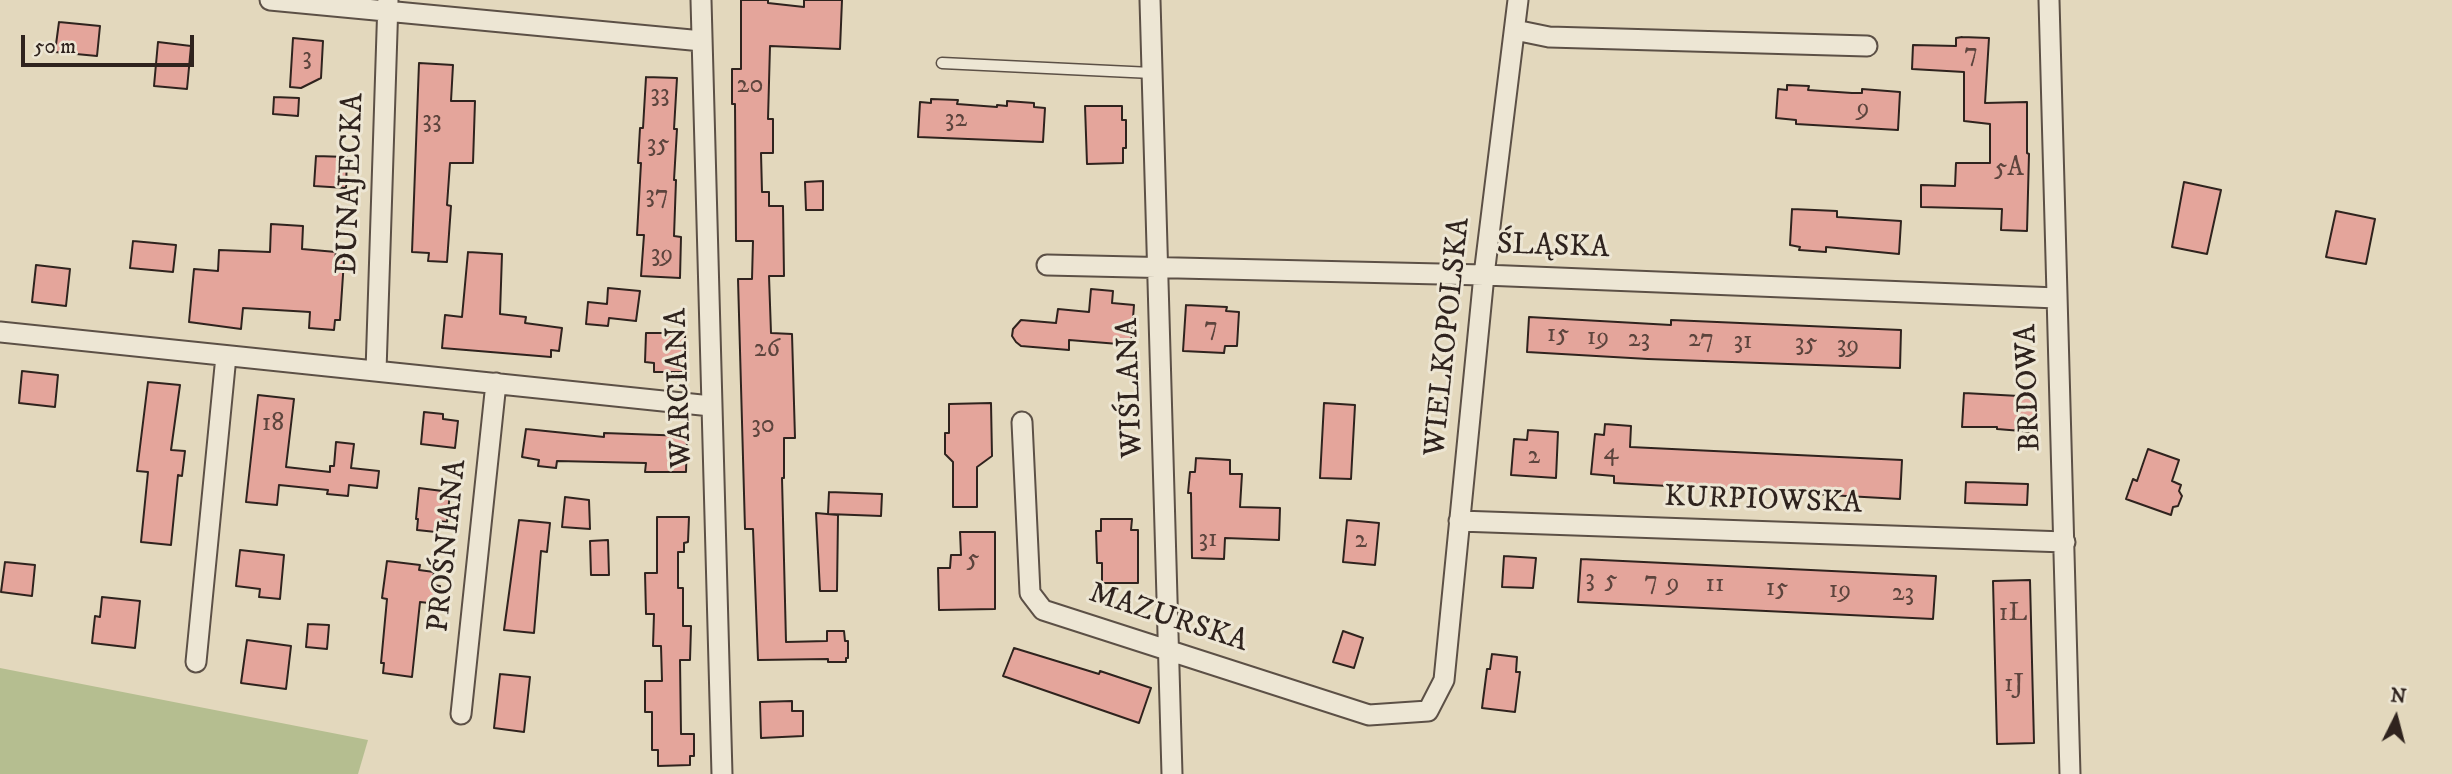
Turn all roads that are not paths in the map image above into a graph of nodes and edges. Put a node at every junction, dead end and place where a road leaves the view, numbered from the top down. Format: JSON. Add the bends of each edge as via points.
{"nodes":[{"id":1,"x":270,"y":0,"type":"edge"},
{"id":2,"x":701,"y":0,"type":"edge"},
{"id":3,"x":1150,"y":0,"type":"edge"},
{"id":4,"x":1518,"y":0,"type":"edge"},
{"id":5,"x":2049,"y":0,"type":"edge"},
{"id":6,"x":388,"y":6,"type":"edge"},
{"id":7,"x":1515,"y":30,"type":"junction"},
{"id":8,"x":702,"y":41,"type":"junction"},
{"id":9,"x":1867,"y":46,"type":"dead end"},
{"id":10,"x":942,"y":63,"type":"dead end"},
{"id":11,"x":1152,"y":73,"type":"junction"},
{"id":12,"x":1046,"y":265,"type":"dead end"},
{"id":13,"x":1158,"y":269,"type":"junction"},
{"id":14,"x":1484,"y":275,"type":"junction"},
{"id":15,"x":2057,"y":298,"type":"junction"},
{"id":16,"x":0,"y":332,"type":"edge"},
{"id":17,"x":226,"y":356,"type":"junction"},
{"id":18,"x":376,"y":371,"type":"junction"},
{"id":19,"x":496,"y":383,"type":"junction"},
{"id":20,"x":711,"y":406,"type":"junction"},
{"id":21,"x":1021,"y":422,"type":"dead end"},
{"id":22,"x":1459,"y":521,"type":"junction"},
{"id":23,"x":2065,"y":542,"type":"junction"},
{"id":24,"x":1170,"y":651,"type":"junction"},
{"id":25,"x":196,"y":662,"type":"dead end"},
{"id":26,"x":1444,"y":680,"type":"joint"},
{"id":27,"x":461,"y":714,"type":"dead end"},
{"id":28,"x":722,"y":774,"type":"edge"},
{"id":29,"x":1172,"y":774,"type":"edge"},
{"id":30,"x":2070,"y":774,"type":"edge"}],
"edges":[{"from":1,"to":6,"type":"street"},
{"from":2,"to":8,"type":"street","name":"WARCIANA"},
{"from":3,"to":11,"type":"street","name":"WIŚLANA"},
{"from":4,"to":7,"type":"street","name":"WIELKOPOLSKA"},
{"from":5,"to":15,"type":"street","name":"BRDOWA"},
{"from":6,"to":8,"type":"street"},
{"from":6,"to":18,"type":"street","name":"DUNAJECKA"},
{"from":7,"to":9,"type":"street","via":[[1549,37]]},
{"from":7,"to":14,"type":"street","name":"WIELKOPOLSKA"},
{"from":8,"to":20,"type":"street","name":"WARCIANA"},
{"from":10,"to":11,"type":"lane"},
{"from":11,"to":13,"type":"street","name":"WIŚLANA"},
{"from":12,"to":13,"type":"street","name":"ŚLĄSKA"},
{"from":13,"to":14,"type":"street","name":"ŚLĄSKA"},
{"from":13,"to":24,"type":"street","name":"WIŚLANA"},
{"from":14,"to":15,"type":"street","name":"ŚLĄSKA"},
{"from":14,"to":22,"type":"street","name":"WIELKOPOLSKA"},
{"from":15,"to":23,"type":"street","name":"BRDOWA"},
{"from":16,"to":17,"type":"street"},
{"from":17,"to":18,"type":"street"},
{"from":17,"to":25,"type":"street"},
{"from":18,"to":19,"type":"street"},
{"from":19,"to":20,"type":"street"},
{"from":19,"to":27,"type":"street","name":"PROŚNIANA"},
{"from":20,"to":28,"type":"street","name":"WARCIANA"},
{"from":21,"to":24,"type":"street","name":"MAZURSKA","via":[[1030,593],[1043,610]]},
{"from":22,"to":23,"type":"street","name":"KURPIOWSKA"},
{"from":22,"to":26,"type":"street","name":"WIELKOPOLSKA"},
{"from":23,"to":30,"type":"street","name":"BRDOWA"},
{"from":24,"to":26,"type":"street","name":"MAZURSKA","via":[[1369,715],[1428,711]]},
{"from":24,"to":29,"type":"street","name":"WIŚLANA"}]}
